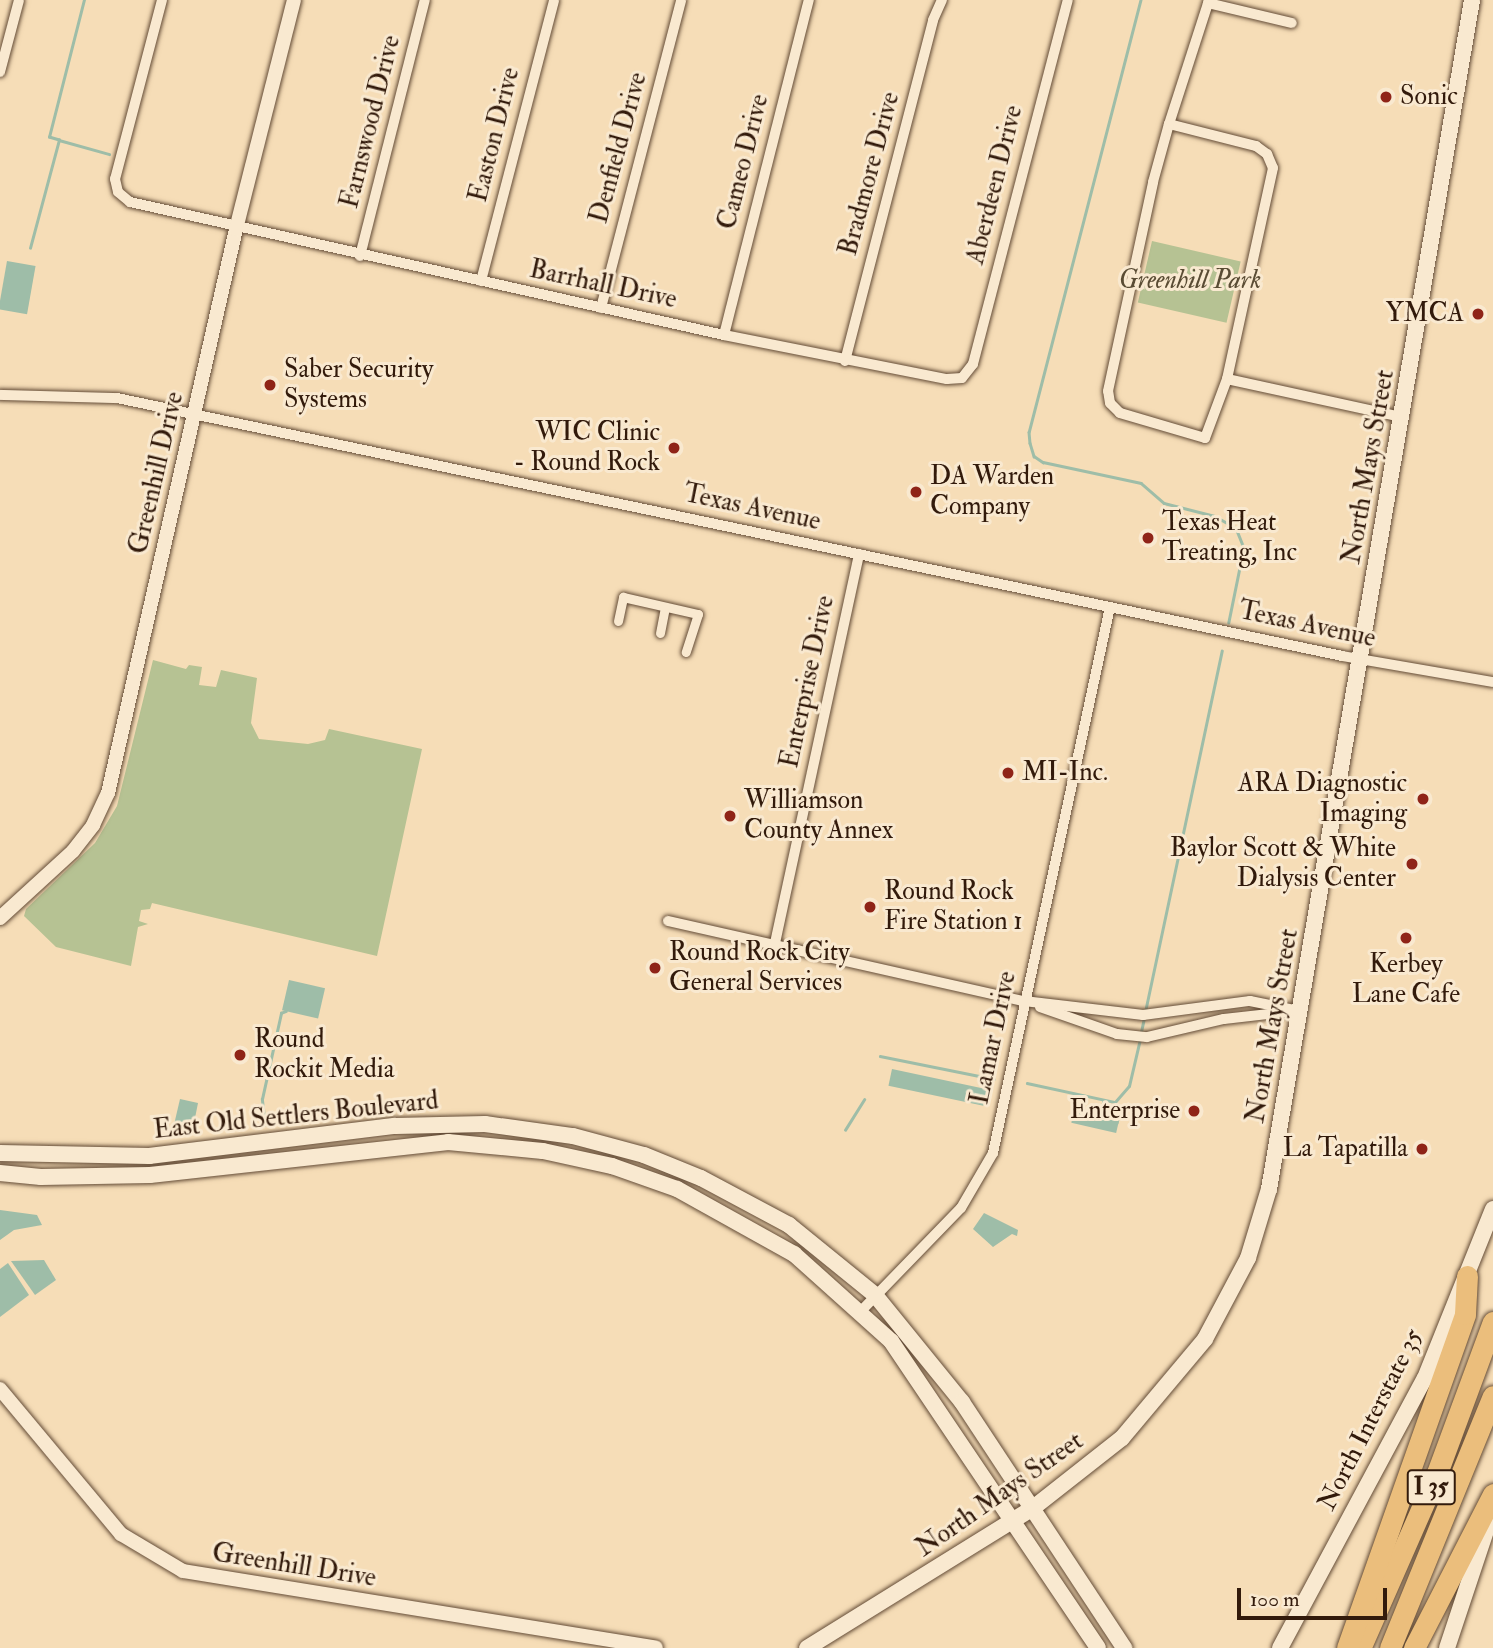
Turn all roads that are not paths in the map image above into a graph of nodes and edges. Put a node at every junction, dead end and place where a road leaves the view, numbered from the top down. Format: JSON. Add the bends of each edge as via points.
{"nodes":[{"id":1,"x":19,"y":0,"type":"edge"},
{"id":2,"x":162,"y":0,"type":"edge"},
{"id":3,"x":294,"y":0,"type":"edge"},
{"id":4,"x":425,"y":0,"type":"edge"},
{"id":5,"x":554,"y":0,"type":"edge"},
{"id":6,"x":681,"y":0,"type":"edge"},
{"id":7,"x":809,"y":0,"type":"edge"},
{"id":8,"x":943,"y":0,"type":"edge"},
{"id":9,"x":1068,"y":0,"type":"edge"},
{"id":10,"x":1472,"y":0,"type":"edge"},
{"id":11,"x":1208,"y":2,"type":"edge"},
{"id":12,"x":1292,"y":23,"type":"dead end"},
{"id":13,"x":0,"y":72,"type":"edge"},
{"id":14,"x":1169,"y":124,"type":"junction"},
{"id":15,"x":236,"y":229,"type":"junction"},
{"id":16,"x":360,"y":256,"type":"junction"},
{"id":17,"x":481,"y":281,"type":"junction"},
{"id":18,"x":601,"y":308,"type":"junction"},
{"id":19,"x":724,"y":335,"type":"junction"},
{"id":20,"x":845,"y":361,"type":"junction"},
{"id":21,"x":962,"y":378,"type":"joint"},
{"id":22,"x":1227,"y":379,"type":"junction"},
{"id":23,"x":0,"y":395,"type":"edge"},
{"id":24,"x":195,"y":414,"type":"junction"},
{"id":25,"x":1402,"y":417,"type":"junction"},
{"id":26,"x":859,"y":554,"type":"junction"},
{"id":27,"x":665,"y":607,"type":"junction"},
{"id":28,"x":1110,"y":607,"type":"junction"},
{"id":29,"x":618,"y":621,"type":"dead end"},
{"id":30,"x":660,"y":633,"type":"dead end"},
{"id":31,"x":686,"y":652,"type":"dead end"},
{"id":32,"x":1362,"y":660,"type":"junction"},
{"id":33,"x":1493,"y":682,"type":"edge"},
{"id":34,"x":0,"y":918,"type":"edge"},
{"id":35,"x":668,"y":921,"type":"dead end"},
{"id":36,"x":775,"y":943,"type":"junction"},
{"id":37,"x":1024,"y":1001,"type":"junction"},
{"id":38,"x":1299,"y":1011,"type":"junction"},
{"id":39,"x":0,"y":1153,"type":"edge"},
{"id":40,"x":0,"y":1173,"type":"edge"},
{"id":41,"x":1493,"y":1209,"type":"edge"},
{"id":42,"x":1468,"y":1276,"type":"junction"},
{"id":43,"x":875,"y":1295,"type":"junction"},
{"id":44,"x":862,"y":1310,"type":"junction"},
{"id":45,"x":1493,"y":1322,"type":"edge"},
{"id":46,"x":0,"y":1389,"type":"edge"},
{"id":47,"x":1493,"y":1396,"type":"edge"},
{"id":48,"x":1493,"y":1494,"type":"edge"},
{"id":49,"x":1033,"y":1508,"type":"junction"},
{"id":50,"x":1493,"y":1510,"type":"edge"},
{"id":51,"x":1015,"y":1519,"type":"junction"},
{"id":52,"x":809,"y":1647,"type":"edge"},
{"id":53,"x":656,"y":1648,"type":"edge"},
{"id":54,"x":793,"y":1648,"type":"edge"},
{"id":55,"x":1098,"y":1648,"type":"edge"},
{"id":56,"x":1124,"y":1648,"type":"edge"},
{"id":57,"x":1280,"y":1648,"type":"edge"},
{"id":58,"x":1347,"y":1648,"type":"edge"},
{"id":59,"x":1360,"y":1648,"type":"edge"},
{"id":60,"x":1390,"y":1648,"type":"edge"},
{"id":61,"x":1414,"y":1648,"type":"edge"},
{"id":62,"x":1447,"y":1648,"type":"edge"}],
"edges":[{"from":1,"to":13,"type":"street"},
{"from":2,"to":15,"type":"street","name":"Barrhall Drive","via":[[116,184],[130,202]]},
{"from":3,"to":15,"type":"street","name":"Greenhill Drive"},
{"from":4,"to":16,"type":"street","name":"Farnswood Drive"},
{"from":5,"to":17,"type":"street","name":"Easton Drive"},
{"from":6,"to":18,"type":"street","name":"Denfield Drive"},
{"from":7,"to":19,"type":"street","name":"Cameo Drive"},
{"from":8,"to":20,"type":"street","name":"Bradmore Drive","via":[[933,20]]},
{"from":9,"to":21,"type":"street","name":"Aberdeen Drive","via":[[973,364]]},
{"from":10,"to":25,"type":"main road","name":"North Mays Street"},
{"from":11,"to":12,"type":"street"},
{"from":11,"to":14,"type":"street"},
{"from":14,"to":22,"type":"street","via":[[1256,146],[1271,160],[1272,176]]},
{"from":14,"to":22,"type":"street","via":[[1108,396],[1120,412],[1205,438]]},
{"from":15,"to":16,"type":"street","name":"Barrhall Drive"},
{"from":15,"to":24,"type":"street","name":"Greenhill Drive"},
{"from":16,"to":17,"type":"street","name":"Barrhall Drive"},
{"from":17,"to":18,"type":"street","name":"Barrhall Drive"},
{"from":18,"to":19,"type":"street","name":"Barrhall Drive"},
{"from":19,"to":20,"type":"street","name":"Barrhall Drive"},
{"from":20,"to":21,"type":"street","name":"Barrhall Drive"},
{"from":22,"to":25,"type":"street"},
{"from":23,"to":24,"type":"street","name":"Texas Avenue","via":[[117,398]]},
{"from":24,"to":26,"type":"street","name":"Texas Avenue"},
{"from":24,"to":34,"type":"street","name":"Greenhill Drive","via":[[108,793],[93,825],[73,851]]},
{"from":25,"to":32,"type":"main road","name":"North Mays Street"},
{"from":26,"to":28,"type":"street","name":"Texas Avenue"},
{"from":26,"to":36,"type":"street","name":"Enterprise Drive"},
{"from":27,"to":29,"type":"street","via":[[623,597]]},
{"from":27,"to":30,"type":"street"},
{"from":27,"to":31,"type":"street","via":[[698,614]]},
{"from":28,"to":32,"type":"street","name":"Texas Avenue"},
{"from":28,"to":37,"type":"street","name":"Lamar Drive"},
{"from":32,"to":33,"type":"street","name":"Texas Avenue"},
{"from":32,"to":38,"type":"main road","name":"North Mays Street"},
{"from":35,"to":36,"type":"street"},
{"from":36,"to":37,"type":"street"},
{"from":37,"to":38,"type":"street","via":[[1143,1015],[1250,1001]]},
{"from":37,"to":38,"type":"street","via":[[1100,1029],[1147,1037],[1243,1016]]},
{"from":37,"to":43,"type":"street","name":"Lamar Drive","via":[[985,1170],[961,1208]]},
{"from":38,"to":49,"type":"main road","name":"North Mays Street","via":[[1269,1189],[1230,1299],[1179,1375],[1145,1415],[1092,1464]]},
{"from":39,"to":43,"type":"main road","name":"East Old Settlers Boulevard","via":[[149,1156],[368,1129],[445,1125],[485,1124],[573,1136],[661,1161],[769,1213]]},
{"from":40,"to":44,"type":"main road","name":"East Old Settlers Boulevard","via":[[162,1175],[448,1142],[543,1151],[638,1174],[717,1207],[794,1254]]},
{"from":41,"to":42,"type":"main road","name":"North Interstate 35"},
{"from":42,"to":57,"type":"main road","name":"North Interstate 35","via":[[1425,1378]]},
{"from":42,"to":58,"type":"highway","via":[[1465,1314]]},
{"from":43,"to":44,"type":"street","name":"Lamar Drive"},
{"from":43,"to":49,"type":"main road","name":"East Old Settlers Boulevard","via":[[930,1357]]},
{"from":44,"to":51,"type":"main road","name":"East Old Settlers Boulevard","via":[[916,1373]]},
{"from":45,"to":59,"type":"highway","number":"I 35","via":[[1437,1474]]},
{"from":46,"to":53,"type":"street","name":"Greenhill Drive","via":[[121,1534],[183,1571]]},
{"from":47,"to":60,"type":"highway","number":"I 35"},
{"from":48,"to":61,"type":"highway"},
{"from":49,"to":51,"type":"main road","name":"North Mays Street"},
{"from":49,"to":56,"type":"main road","name":"East Old Settlers Boulevard"},
{"from":50,"to":62,"type":"main road"},
{"from":51,"to":52,"type":"main road","name":"North Mays Street"},
{"from":51,"to":55,"type":"main road","name":"East Old Settlers Boulevard"},
{"from":52,"to":54,"type":"main road"}]}
